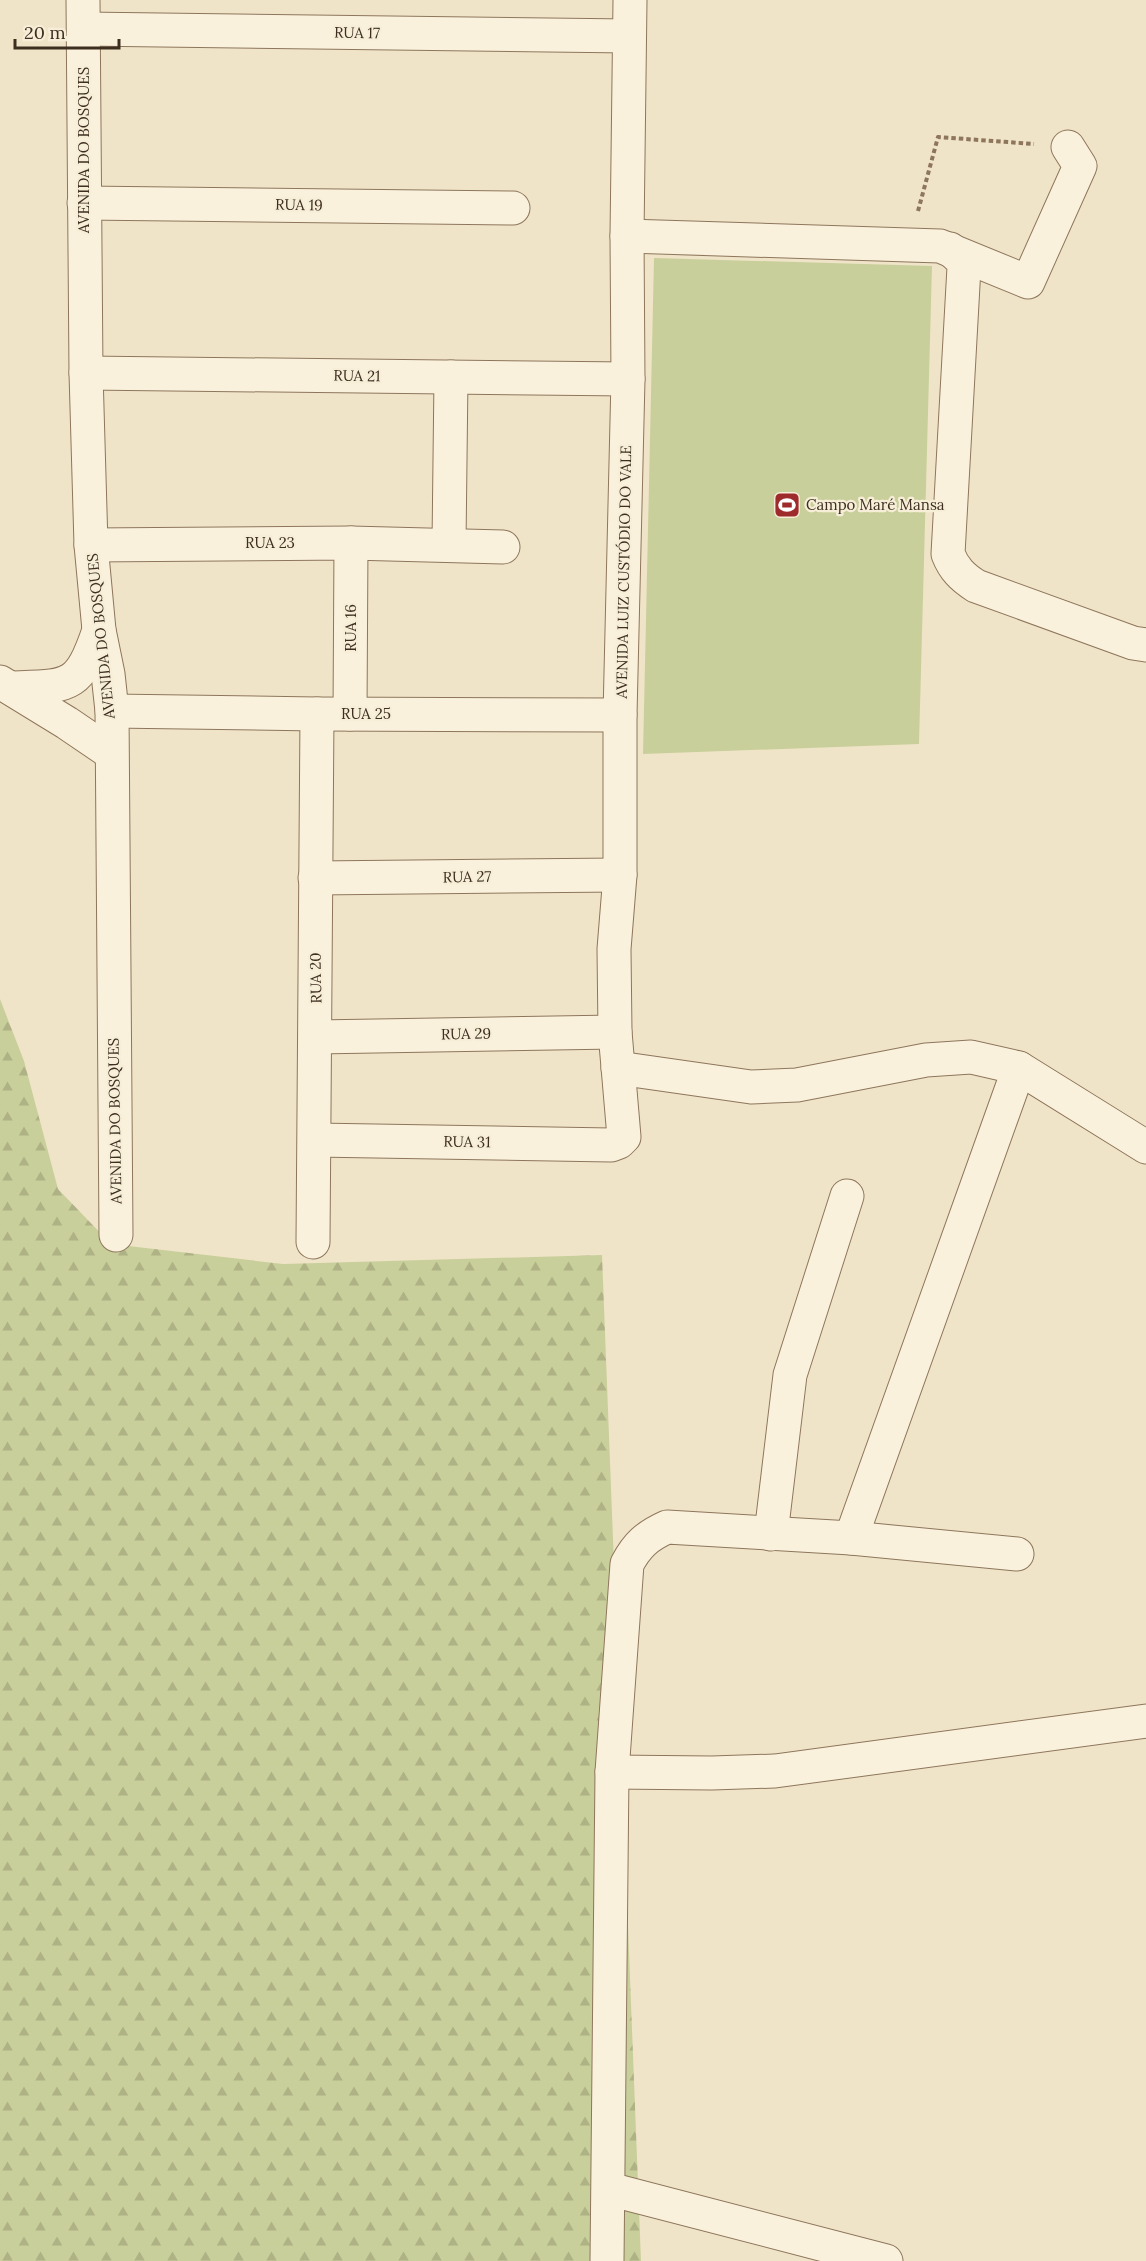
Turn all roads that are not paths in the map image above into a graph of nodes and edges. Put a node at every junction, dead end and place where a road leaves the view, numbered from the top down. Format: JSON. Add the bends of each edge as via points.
{"nodes":[{"id":1,"x":630,"y":0,"type":"edge"},
{"id":2,"x":83,"y":15,"type":"edge"},
{"id":3,"x":629,"y":36,"type":"junction"},
{"id":4,"x":1068,"y":147,"type":"road end"},
{"id":5,"x":84,"y":203,"type":"junction"},
{"id":6,"x":513,"y":208,"type":"dead end"},
{"id":7,"x":627,"y":236,"type":"junction"},
{"id":8,"x":950,"y":249,"type":"junction"},
{"id":9,"x":86,"y":373,"type":"junction"},
{"id":10,"x":451,"y":377,"type":"junction"},
{"id":11,"x":628,"y":379,"type":"junction"},
{"id":12,"x":351,"y":543,"type":"junction"},
{"id":13,"x":449,"y":544,"type":"junction"},
{"id":14,"x":92,"y":545,"type":"junction"},
{"id":15,"x":503,"y":547,"type":"dead end"},
{"id":16,"x":99,"y":630,"type":"junction"},
{"id":17,"x":1146,"y":645,"type":"edge"},
{"id":18,"x":5,"y":685,"type":"edge"},
{"id":19,"x":112,"y":711,"type":"junction"},
{"id":20,"x":317,"y":714,"type":"junction"},
{"id":21,"x":350,"y":714,"type":"junction"},
{"id":22,"x":620,"y":716,"type":"junction"},
{"id":23,"x":111,"y":753,"type":"junction"},
{"id":24,"x":620,"y":875,"type":"junction"},
{"id":25,"x":315,"y":878,"type":"junction"},
{"id":26,"x":615,"y":1032,"type":"junction"},
{"id":27,"x":316,"y":1037,"type":"junction"},
{"id":28,"x":618,"y":1068,"type":"junction"},
{"id":29,"x":1019,"y":1068,"type":"junction"},
{"id":30,"x":315,"y":1140,"type":"junction"},
{"id":31,"x":619,"y":1143,"type":"joint"},
{"id":32,"x":1146,"y":1147,"type":"edge"},
{"id":33,"x":847,"y":1196,"type":"dead end"},
{"id":34,"x":116,"y":1235,"type":"dead end"},
{"id":35,"x":313,"y":1242,"type":"dead end"},
{"id":36,"x":771,"y":1533,"type":"junction"},
{"id":37,"x":851,"y":1539,"type":"junction"},
{"id":38,"x":1017,"y":1554,"type":"dead end"},
{"id":39,"x":1146,"y":1721,"type":"edge"},
{"id":40,"x":612,"y":1772,"type":"junction"},
{"id":41,"x":609,"y":2189,"type":"junction"},
{"id":42,"x":607,"y":2261,"type":"edge"},
{"id":43,"x":886,"y":2261,"type":"edge"}],
"edges":[{"from":1,"to":3,"type":"street","name":"AVENIDA LUIZ CUSTÓDIO DO VALE"},
{"from":2,"to":3,"type":"street","name":"RUA 17"},
{"from":2,"to":5,"type":"street","name":"AVENIDA DO BOSQUES"},
{"from":3,"to":7,"type":"street","name":"AVENIDA LUIZ CUSTÓDIO DO VALE"},
{"from":4,"to":8,"type":"street","via":[[1080,166],[1028,282]]},
{"from":5,"to":6,"type":"street","name":"RUA 19"},
{"from":5,"to":9,"type":"street","name":"AVENIDA DO BOSQUES"},
{"from":7,"to":8,"type":"street","via":[[909,244]]},
{"from":7,"to":11,"type":"street","name":"AVENIDA LUIZ CUSTÓDIO DO VALE"},
{"from":8,"to":17,"type":"street","via":[[964,267],[948,554],[953,567],[976,586]]},
{"from":9,"to":10,"type":"street","name":"RUA 21"},
{"from":9,"to":14,"type":"street","name":"AVENIDA DO BOSQUES"},
{"from":10,"to":11,"type":"street","name":"RUA 21"},
{"from":10,"to":13,"type":"street"},
{"from":11,"to":22,"type":"street","name":"AVENIDA LUIZ CUSTÓDIO DO VALE"},
{"from":12,"to":13,"type":"street","name":"RUA 23"},
{"from":12,"to":14,"type":"street","name":"RUA 23"},
{"from":12,"to":21,"type":"street","name":"RUA 16"},
{"from":13,"to":15,"type":"street","name":"RUA 23"},
{"from":14,"to":16,"type":"street","name":"AVENIDA DO BOSQUES"},
{"from":16,"to":18,"type":"street","via":[[89,660],[63,685]]},
{"from":16,"to":19,"type":"street","name":"AVENIDA DO BOSQUES"},
{"from":18,"to":23,"type":"street"},
{"from":19,"to":20,"type":"street","name":"RUA 25"},
{"from":19,"to":23,"type":"street","name":"AVENIDA DO BOSQUES"},
{"from":20,"to":21,"type":"street","name":"RUA 25"},
{"from":20,"to":25,"type":"street","name":"RUA 20"},
{"from":21,"to":22,"type":"street","name":"RUA 25"},
{"from":22,"to":24,"type":"street","name":"AVENIDA LUIZ CUSTÓDIO DO VALE"},
{"from":23,"to":34,"type":"street","name":"AVENIDA DO BOSQUES"},
{"from":24,"to":25,"type":"street","name":"RUA 27"},
{"from":24,"to":26,"type":"street","name":"AVENIDA LUIZ CUSTÓDIO DO VALE","via":[[614,950]]},
{"from":25,"to":27,"type":"street","name":"RUA 20"},
{"from":26,"to":27,"type":"street","name":"RUA 29"},
{"from":26,"to":28,"type":"street","name":"AVENIDA LUIZ CUSTÓDIO DO VALE"},
{"from":27,"to":30,"type":"street","name":"RUA 20"},
{"from":28,"to":29,"type":"street","via":[[752,1087],[797,1084],[926,1060],[971,1057]]},
{"from":28,"to":31,"type":"street","name":"AVENIDA LUIZ CUSTÓDIO DO VALE","via":[[625,1131]]},
{"from":29,"to":32,"type":"street"},
{"from":29,"to":37,"type":"street"},
{"from":30,"to":31,"type":"street","name":"RUA 31"},
{"from":30,"to":35,"type":"street","name":"RUA 20"},
{"from":33,"to":36,"type":"street","via":[[790,1375]]},
{"from":36,"to":37,"type":"street"},
{"from":36,"to":40,"type":"street","via":[[667,1527],[649,1535],[636,1547],[627,1564]]},
{"from":37,"to":38,"type":"street"},
{"from":39,"to":40,"type":"street","via":[[776,1771]]},
{"from":40,"to":41,"type":"street"},
{"from":41,"to":42,"type":"street"},
{"from":41,"to":43,"type":"street"}]}
